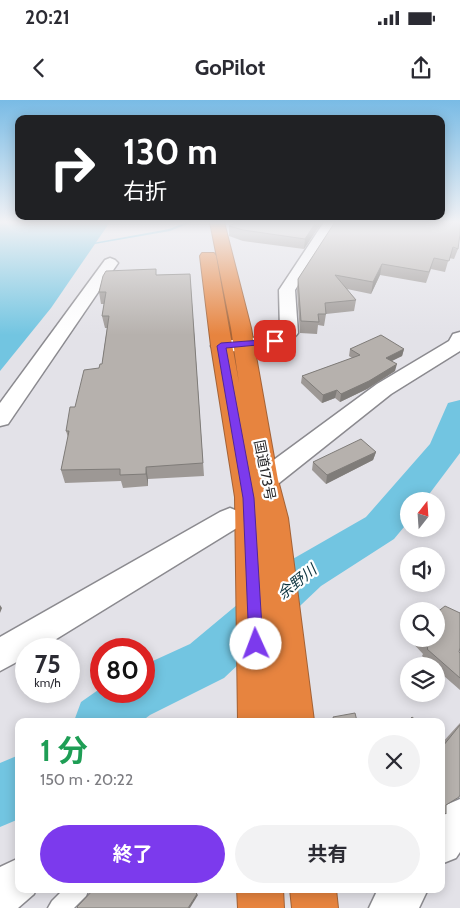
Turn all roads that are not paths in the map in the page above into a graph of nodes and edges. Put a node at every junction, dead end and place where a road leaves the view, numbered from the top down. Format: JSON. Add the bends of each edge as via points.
{"nodes":[{"id":1,"x":208,"y":260,"type":"edge"},
{"id":2,"x":225,"y":260,"type":"edge"},
{"id":3,"x":306,"y":260,"type":"edge"},
{"id":4,"x":110,"y":263,"type":"dead end"},
{"id":5,"x":460,"y":338,"type":"edge"},
{"id":6,"x":244,"y":344,"type":"junction"},
{"id":7,"x":221,"y":346,"type":"junction"},
{"id":8,"x":0,"y":419,"type":"edge"},
{"id":9,"x":265,"y":480,"type":"junction"},
{"id":10,"x":251,"y":515,"type":"junction"},
{"id":11,"x":0,"y":654,"type":"edge"},
{"id":12,"x":257,"y":718,"type":"edge"},
{"id":13,"x":295,"y":718,"type":"edge"},
{"id":14,"x":460,"y":819,"type":"edge"},
{"id":15,"x":445,"y":838,"type":"edge"},
{"id":16,"x":15,"y":882,"type":"edge"},
{"id":17,"x":75,"y":893,"type":"edge"},
{"id":18,"x":260,"y":893,"type":"edge"},
{"id":19,"x":313,"y":893,"type":"edge"},
{"id":20,"x":403,"y":893,"type":"edge"},
{"id":21,"x":0,"y":895,"type":"edge"},
{"id":22,"x":59,"y":908,"type":"edge"},
{"id":23,"x":261,"y":908,"type":"edge"},
{"id":24,"x":315,"y":908,"type":"edge"},
{"id":25,"x":391,"y":908,"type":"edge"}],
"edges":[{"from":1,"to":7,"type":"highway","name":"国道173号"},
{"from":2,"to":6,"type":"highway","name":"国道173号"},
{"from":3,"to":6,"type":"street","via":[[287,290],[289,333],[275,341]]},
{"from":4,"to":8,"type":"street"},
{"from":5,"to":9,"type":"street","via":[[456,345],[384,389]]},
{"from":6,"to":7,"type":"street"},
{"from":6,"to":9,"type":"highway","name":"国道173号"},
{"from":7,"to":10,"type":"highway","name":"国道173号"},
{"from":9,"to":10,"type":"street"},
{"from":9,"to":10,"type":"highway","name":"国道173号"},
{"from":10,"to":11,"type":"street"},
{"from":10,"to":12,"type":"highway","name":"国道173号"},
{"from":10,"to":13,"type":"highway","name":"国道173号","via":[[289,668]]},
{"from":14,"to":15,"type":"street"},
{"from":16,"to":21,"type":"street"},
{"from":17,"to":22,"type":"lane"},
{"from":18,"to":23,"type":"highway"},
{"from":19,"to":24,"type":"highway"},
{"from":20,"to":25,"type":"street"}]}
